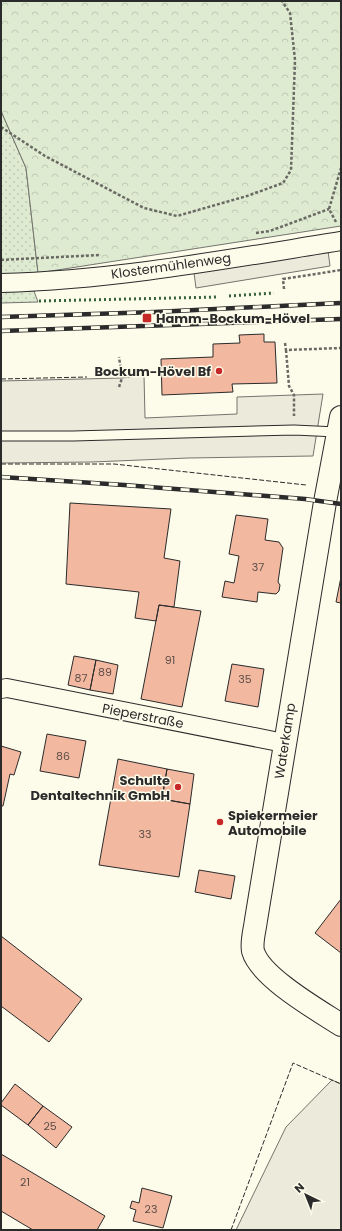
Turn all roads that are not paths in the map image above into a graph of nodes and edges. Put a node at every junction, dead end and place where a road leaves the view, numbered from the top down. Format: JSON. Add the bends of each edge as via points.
{"nodes":[{"id":1,"x":340,"y":233,"type":"edge"},
{"id":2,"x":1,"y":283,"type":"edge"},
{"id":3,"x":339,"y":425,"type":"edge"},
{"id":4,"x":1,"y":436,"type":"edge"},
{"id":5,"x":1,"y":688,"type":"edge"},
{"id":6,"x":284,"y":743,"type":"junction"},
{"id":7,"x":341,"y":1025,"type":"edge"}],
"edges":[{"from":1,"to":2,"type":"street","name":"Klostermühlenweg","via":[[155,270],[44,282]]},
{"from":3,"to":4,"type":"lane","via":[[294,430]]},
{"from":3,"to":6,"type":"street","name":"Waterkamp"},
{"from":5,"to":6,"type":"street","name":"Pieperstraße"},
{"from":6,"to":7,"type":"street","name":"Waterkamp","via":[[253,950],[269,975]]}]}
